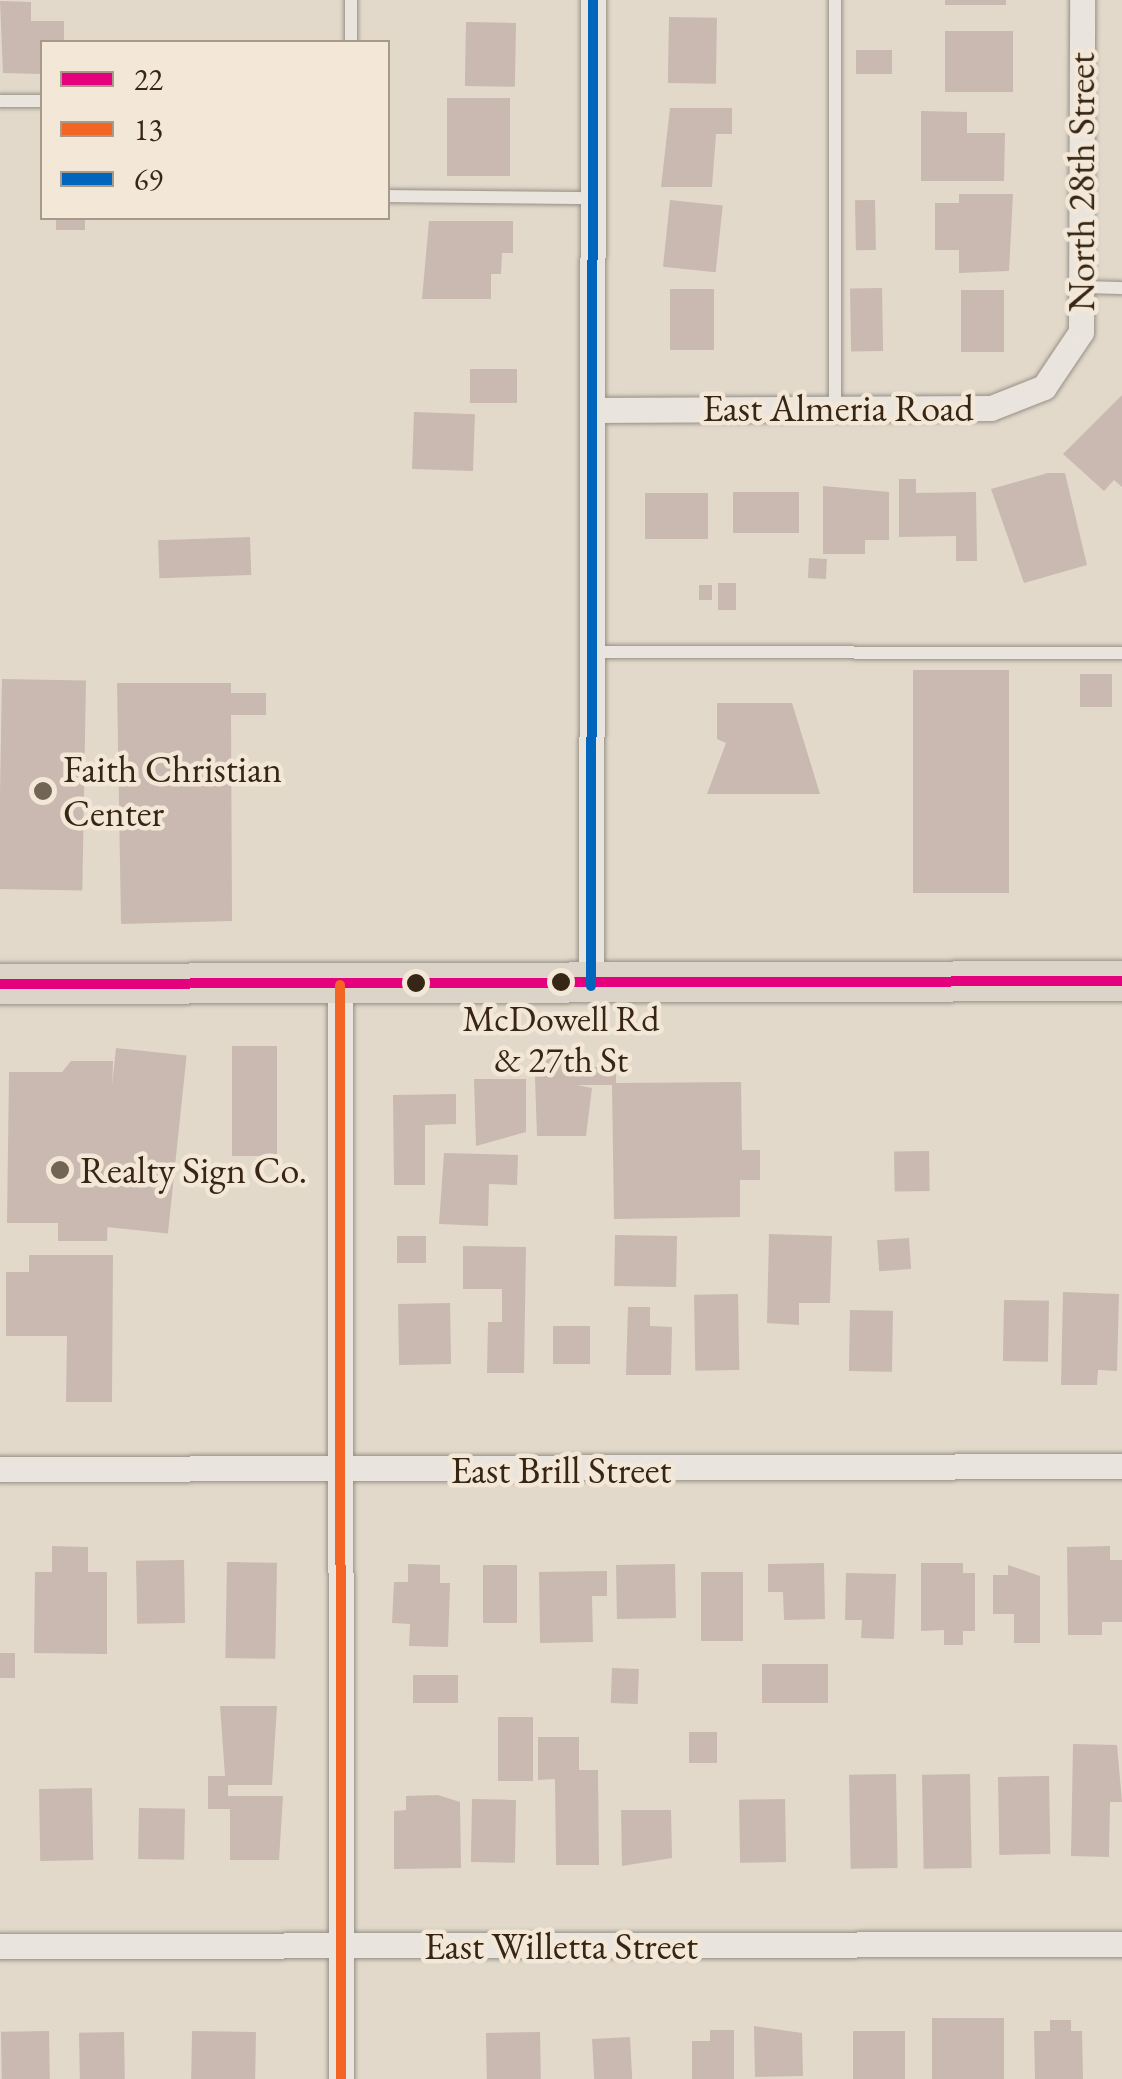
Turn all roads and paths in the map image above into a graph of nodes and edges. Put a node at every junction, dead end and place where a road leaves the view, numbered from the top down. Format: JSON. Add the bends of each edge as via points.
{"nodes":[{"id":1,"x":351,"y":0,"type":"edge"},
{"id":2,"x":593,"y":0,"type":"edge"},
{"id":3,"x":836,"y":0,"type":"edge"},
{"id":4,"x":1082,"y":0,"type":"edge"},
{"id":5,"x":350,"y":40,"type":"edge"},
{"id":6,"x":0,"y":101,"type":"edge"},
{"id":7,"x":40,"y":101,"type":"edge"},
{"id":8,"x":390,"y":196,"type":"edge"},
{"id":9,"x":593,"y":198,"type":"junction"},
{"id":10,"x":1082,"y":288,"type":"junction"},
{"id":11,"x":1122,"y":288,"type":"edge"},
{"id":12,"x":1069,"y":361,"type":"joint"},
{"id":13,"x":836,"y":409,"type":"junction"},
{"id":14,"x":592,"y":410,"type":"junction"},
{"id":15,"x":592,"y":652,"type":"junction"},
{"id":16,"x":1122,"y":653,"type":"edge"},
{"id":17,"x":1122,"y":980,"type":"edge"},
{"id":18,"x":0,"y":984,"type":"edge"},
{"id":19,"x":340,"y":985,"type":"junction"},
{"id":20,"x":591,"y":986,"type":"junction"},
{"id":21,"x":1122,"y":1466,"type":"edge"},
{"id":22,"x":0,"y":1469,"type":"edge"},
{"id":23,"x":342,"y":1471,"type":"junction"},
{"id":24,"x":1122,"y":1944,"type":"edge"},
{"id":25,"x":0,"y":1946,"type":"edge"},
{"id":26,"x":341,"y":1946,"type":"junction"},
{"id":27,"x":341,"y":2079,"type":"edge"}],
"edges":[{"from":1,"to":5,"type":"lane"},
{"from":2,"to":9,"type":"street"},
{"from":3,"to":13,"type":"lane"},
{"from":4,"to":10,"type":"street","name":"North 28th Street"},
{"from":6,"to":7,"type":"lane"},
{"from":8,"to":9,"type":"lane"},
{"from":9,"to":14,"type":"street"},
{"from":10,"to":11,"type":"lane"},
{"from":10,"to":12,"type":"street","name":"North 28th Street"},
{"from":12,"to":13,"type":"street","name":"East Almeria Road","via":[[1044,388],[991,408]]},
{"from":13,"to":14,"type":"street","name":"East Almeria Road"},
{"from":14,"to":15,"type":"street"},
{"from":15,"to":16,"type":"lane"},
{"from":15,"to":20,"type":"street"},
{"from":17,"to":20,"type":"main road"},
{"from":18,"to":19,"type":"main road"},
{"from":19,"to":20,"type":"main road"},
{"from":19,"to":23,"type":"street"},
{"from":21,"to":23,"type":"street","name":"East Brill Street"},
{"from":22,"to":23,"type":"street","name":"East Brill Street"},
{"from":23,"to":26,"type":"street"},
{"from":24,"to":26,"type":"street","name":"East Willetta Street"},
{"from":25,"to":26,"type":"street","name":"East Willetta Street"},
{"from":26,"to":27,"type":"street"}]}
